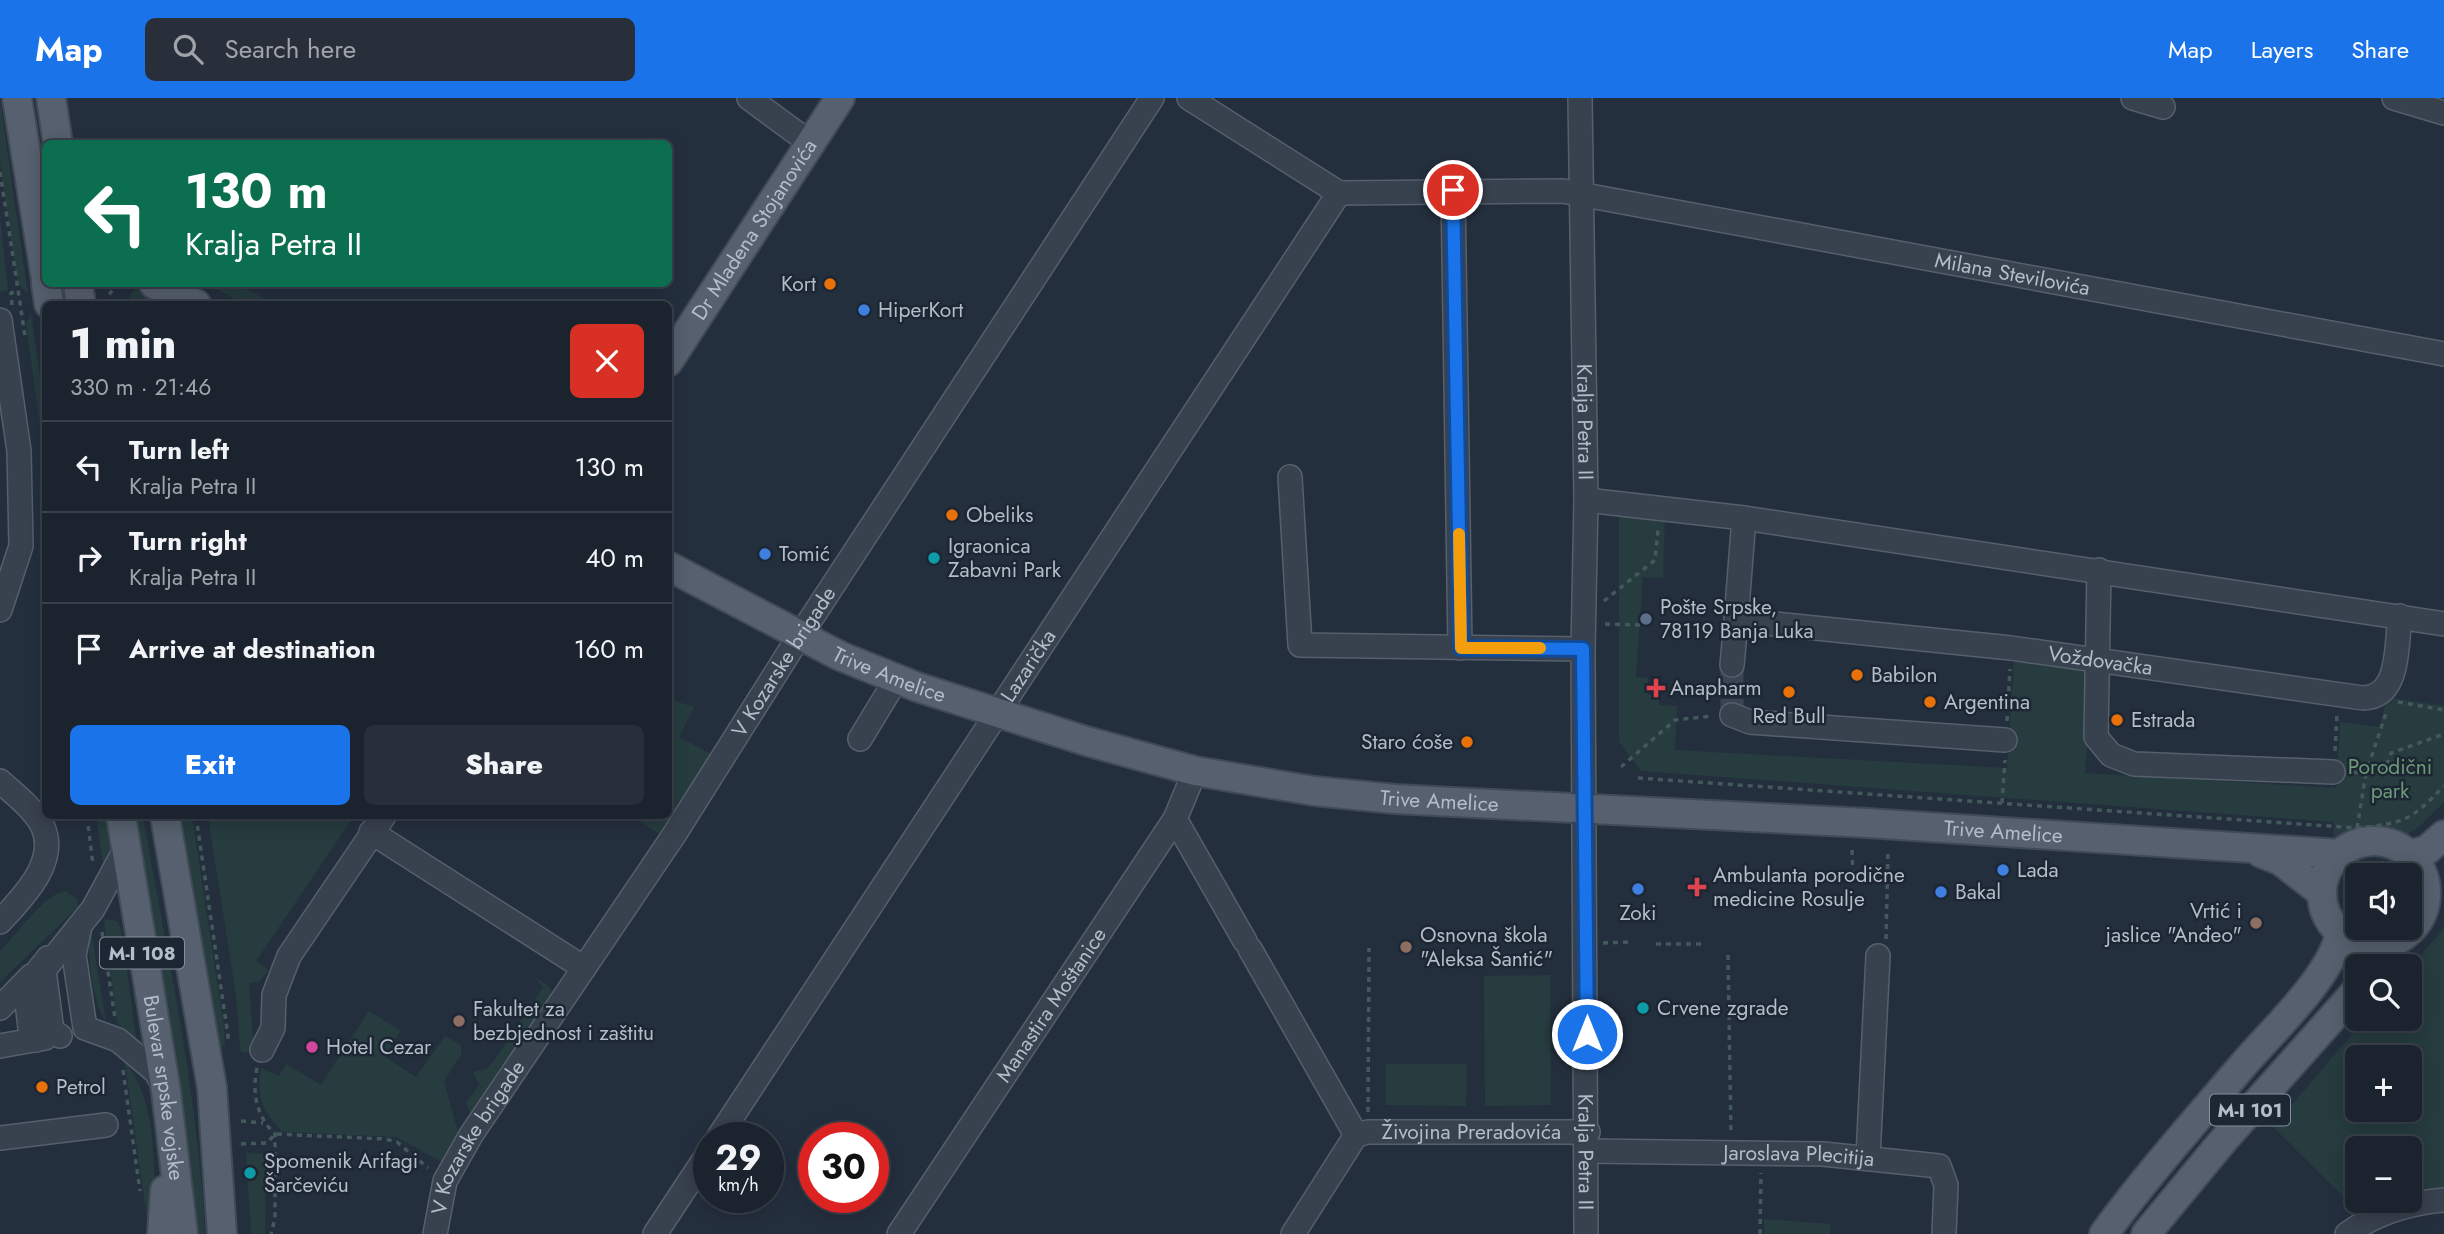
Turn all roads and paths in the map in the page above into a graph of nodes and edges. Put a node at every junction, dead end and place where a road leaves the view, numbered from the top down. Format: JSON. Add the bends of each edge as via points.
{"nodes":[{"id":1,"x":16,"y":98,"type":"edge"},
{"id":2,"x":51,"y":98,"type":"edge"},
{"id":3,"x":749,"y":98,"type":"edge"},
{"id":4,"x":840,"y":98,"type":"edge"},
{"id":5,"x":1152,"y":98,"type":"edge"},
{"id":6,"x":1189,"y":98,"type":"edge"},
{"id":7,"x":1580,"y":98,"type":"edge"},
{"id":8,"x":2133,"y":98,"type":"edge"},
{"id":9,"x":2394,"y":98,"type":"edge"},
{"id":10,"x":2163,"y":107,"type":"dead end"},
{"id":11,"x":2444,"y":113,"type":"edge"},
{"id":12,"x":57,"y":140,"type":"edge"},
{"id":13,"x":810,"y":143,"type":"junction"},
{"id":14,"x":1453,"y":190,"type":"junction"},
{"id":15,"x":1339,"y":193,"type":"junction"},
{"id":16,"x":1581,"y":194,"type":"junction"},
{"id":17,"x":42,"y":257,"type":"edge"},
{"id":18,"x":160,"y":287,"type":"edge"},
{"id":19,"x":14,"y":292,"type":"dead end"},
{"id":20,"x":190,"y":301,"type":"edge"},
{"id":21,"x":6,"y":314,"type":"edge"},
{"id":22,"x":2444,"y":354,"type":"edge"},
{"id":23,"x":672,"y":356,"type":"edge"},
{"id":24,"x":1290,"y":477,"type":"dead end"},
{"id":25,"x":1586,"y":500,"type":"junction"},
{"id":26,"x":1744,"y":518,"type":"junction"},
{"id":27,"x":1658,"y":521,"type":"dead end"},
{"id":28,"x":672,"y":568,"type":"edge"},
{"id":29,"x":2099,"y":570,"type":"junction"},
{"id":30,"x":1599,"y":604,"type":"dead end"},
{"id":31,"x":0,"y":610,"type":"edge"},
{"id":32,"x":2400,"y":616,"type":"junction"},
{"id":33,"x":1736,"y":620,"type":"junction"},
{"id":34,"x":1599,"y":624,"type":"dead end"},
{"id":35,"x":2444,"y":624,"type":"edge"},
{"id":36,"x":1642,"y":625,"type":"dead end"},
{"id":37,"x":800,"y":636,"type":"junction"},
{"id":38,"x":1461,"y":648,"type":"junction"},
{"id":39,"x":2011,"y":648,"type":"junction"},
{"id":40,"x":1583,"y":649,"type":"junction"},
{"id":41,"x":2095,"y":662,"type":"junction"},
{"id":42,"x":1732,"y":665,"type":"tunnel mouth"},
{"id":43,"x":897,"y":678,"type":"junction"},
{"id":44,"x":2388,"y":700,"type":"dead end"},
{"id":45,"x":996,"y":713,"type":"junction"},
{"id":46,"x":1732,"y":715,"type":"joint"},
{"id":47,"x":2444,"y":734,"type":"edge"},
{"id":48,"x":860,"y":739,"type":"dead end"},
{"id":49,"x":2006,"y":740,"type":"joint"},
{"id":50,"x":1621,"y":767,"type":"dead end"},
{"id":51,"x":1195,"y":771,"type":"junction"},
{"id":52,"x":2333,"y":772,"type":"dead end"},
{"id":53,"x":2366,"y":773,"type":"junction"},
{"id":54,"x":1638,"y":778,"type":"dead end"},
{"id":55,"x":0,"y":781,"type":"edge"},
{"id":56,"x":2004,"y":784,"type":"dead end"},
{"id":57,"x":2444,"y":786,"type":"edge"},
{"id":58,"x":2002,"y":803,"type":"junction"},
{"id":59,"x":1585,"y":810,"type":"junction"},
{"id":60,"x":121,"y":819,"type":"edge"},
{"id":61,"x":166,"y":819,"type":"edge"},
{"id":62,"x":1175,"y":819,"type":"junction"},
{"id":63,"x":377,"y":821,"type":"edge"},
{"id":64,"x":2357,"y":828,"type":"junction"},
{"id":65,"x":2444,"y":835,"type":"edge"},
{"id":66,"x":2249,"y":848,"type":"junction"},
{"id":67,"x":125,"y":850,"type":"junction"},
{"id":68,"x":1852,"y":850,"type":"dead end"},
{"id":69,"x":1888,"y":852,"type":"dead end"},
{"id":70,"x":2341,"y":854,"type":"junction"},
{"id":71,"x":2409,"y":855,"type":"junction"},
{"id":72,"x":1853,"y":879,"type":"dead end"},
{"id":73,"x":2435,"y":890,"type":"edge"},
{"id":74,"x":2322,"y":893,"type":"junction"},
{"id":75,"x":0,"y":922,"type":"edge"},
{"id":76,"x":81,"y":923,"type":"junction"},
{"id":77,"x":2340,"y":933,"type":"junction"},
{"id":78,"x":1629,"y":942,"type":"dead end"},
{"id":79,"x":1602,"y":943,"type":"dead end"},
{"id":80,"x":1656,"y":944,"type":"dead end"},
{"id":81,"x":1702,"y":944,"type":"dead end"},
{"id":82,"x":1368,"y":948,"type":"dead end"},
{"id":83,"x":1880,"y":950,"type":"joint"},
{"id":84,"x":1728,"y":954,"type":"dead end"},
{"id":85,"x":2376,"y":954,"type":"edge"},
{"id":86,"x":2378,"y":954,"type":"edge"},
{"id":87,"x":584,"y":968,"type":"junction"},
{"id":88,"x":2345,"y":1004,"type":"edge"},
{"id":89,"x":0,"y":1007,"type":"edge"},
{"id":90,"x":63,"y":1035,"type":"junction"},
{"id":91,"x":1624,"y":1038,"type":"dead end"},
{"id":92,"x":1603,"y":1040,"type":"dead end"},
{"id":93,"x":0,"y":1046,"type":"edge"},
{"id":94,"x":262,"y":1050,"type":"joint"},
{"id":95,"x":166,"y":1091,"type":"junction"},
{"id":96,"x":241,"y":1121,"type":"dead end"},
{"id":97,"x":728,"y":1122,"type":"edge"},
{"id":98,"x":264,"y":1124,"type":"junction"},
{"id":99,"x":106,"y":1125,"type":"dead end"},
{"id":100,"x":171,"y":1131,"type":"junction"},
{"id":101,"x":275,"y":1134,"type":"junction"},
{"id":102,"x":1362,"y":1134,"type":"junction"},
{"id":103,"x":0,"y":1138,"type":"edge"},
{"id":104,"x":1587,"y":1141,"type":"junction"},
{"id":105,"x":241,"y":1144,"type":"dead end"},
{"id":106,"x":1730,"y":1153,"type":"junction"},
{"id":107,"x":1762,"y":1154,"type":"junction"},
{"id":108,"x":1868,"y":1157,"type":"junction"},
{"id":109,"x":693,"y":1176,"type":"edge"},
{"id":110,"x":445,"y":1181,"type":"junction"},
{"id":111,"x":2444,"y":1200,"type":"edge"},
{"id":112,"x":162,"y":1234,"type":"edge"},
{"id":113,"x":183,"y":1234,"type":"edge"},
{"id":114,"x":222,"y":1234,"type":"edge"},
{"id":115,"x":271,"y":1234,"type":"edge"},
{"id":116,"x":435,"y":1234,"type":"edge"},
{"id":117,"x":655,"y":1234,"type":"edge"},
{"id":118,"x":899,"y":1234,"type":"edge"},
{"id":119,"x":1293,"y":1234,"type":"edge"},
{"id":120,"x":1586,"y":1234,"type":"edge"},
{"id":121,"x":1760,"y":1234,"type":"edge"},
{"id":122,"x":1944,"y":1234,"type":"edge"},
{"id":123,"x":2104,"y":1234,"type":"edge"},
{"id":124,"x":2146,"y":1234,"type":"edge"},
{"id":125,"x":2347,"y":1234,"type":"edge"}],
"edges":[{"from":1,"to":17,"type":"main road"},
{"from":2,"to":12,"type":"main road"},
{"from":3,"to":13,"type":"street"},
{"from":4,"to":13,"type":"main road","name":"Dr Mladena Stojanovića"},
{"from":5,"to":37,"type":"street","name":"V Kozarske brigade"},
{"from":6,"to":15,"type":"street"},
{"from":7,"to":16,"type":"street","name":"Kralja Petra II"},
{"from":8,"to":10,"type":"street"},
{"from":9,"to":11,"type":"street"},
{"from":13,"to":23,"type":"main road","name":"Dr Mladena Stojanovića"},
{"from":14,"to":15,"type":"street"},
{"from":14,"to":16,"type":"street"},
{"from":14,"to":38,"type":"street"},
{"from":15,"to":45,"type":"street","name":"Lazarička"},
{"from":16,"to":22,"type":"street","name":"Milana Stevilovića"},
{"from":16,"to":25,"type":"street","name":"Kralja Petra II"},
{"from":18,"to":20,"type":"main road"},
{"from":19,"to":21,"type":"path"},
{"from":21,"to":31,"type":"street","via":[[19,451],[21,546]]},
{"from":24,"to":38,"type":"street","via":[[1300,645]]},
{"from":25,"to":26,"type":"street"},
{"from":25,"to":40,"type":"street","name":"Kralja Petra II"},
{"from":26,"to":29,"type":"street"},
{"from":26,"to":33,"type":"street"},
{"from":27,"to":30,"type":"path","via":[[1655,560]]},
{"from":28,"to":37,"type":"main road","name":"Trive Amelice"},
{"from":29,"to":32,"type":"street"},
{"from":29,"to":41,"type":"street"},
{"from":32,"to":35,"type":"street"},
{"from":32,"to":41,"type":"street","name":"Voždovačka","via":[[2390,684],[2370,698]]},
{"from":33,"to":39,"type":"street","name":"Voždovačka"},
{"from":33,"to":42,"type":"street"},
{"from":34,"to":36,"type":"path"},
{"from":37,"to":43,"type":"main road","name":"Trive Amelice"},
{"from":37,"to":87,"type":"street","name":"V Kozarske brigade"},
{"from":38,"to":40,"type":"street"},
{"from":39,"to":41,"type":"street","name":"Voždovačka"},
{"from":39,"to":49,"type":"path"},
{"from":40,"to":59,"type":"street","name":"Kralja Petra II"},
{"from":41,"to":52,"type":"street","via":[[2099,676],[2096,737],[2111,755],[2134,764]]},
{"from":43,"to":45,"type":"main road","name":"Trive Amelice"},
{"from":43,"to":48,"type":"street"},
{"from":44,"to":53,"type":"path"},
{"from":45,"to":51,"type":"main road","name":"Trive Amelice"},
{"from":45,"to":97,"type":"street","name":"Lazarička"},
{"from":46,"to":49,"type":"street","via":[[1749,722]]},
{"from":46,"to":50,"type":"path","via":[[1675,720]]},
{"from":47,"to":53,"type":"path","via":[[2391,753],[2385,769]]},
{"from":51,"to":59,"type":"main road","name":"Trive Amelice","via":[[1355,796]]},
{"from":51,"to":62,"type":"street","name":"Manastira Moštanice"},
{"from":53,"to":64,"type":"path"},
{"from":54,"to":58,"type":"path"},
{"from":55,"to":75,"type":"street","via":[[33,812],[45,833],[40,871]]},
{"from":56,"to":58,"type":"path"},
{"from":57,"to":64,"type":"path","via":[[2416,815]]},
{"from":58,"to":64,"type":"path"},
{"from":59,"to":66,"type":"main road","name":"Trive Amelice"},
{"from":59,"to":104,"type":"street","name":"Kralja Petra II"},
{"from":60,"to":67,"type":"main road","name":"Bulevar srpske vojske","number":"M-I 108"},
{"from":61,"to":114,"type":"main road","name":"Bulevar srpske vojske","number":"M-I 108","via":[[212,1087]]},
{"from":62,"to":102,"type":"street","name":"Živojina Preradovića"},
{"from":62,"to":118,"type":"street","name":"Manastira Moštanice"},
{"from":63,"to":87,"type":"street"},
{"from":63,"to":94,"type":"street","via":[[289,956],[274,995],[273,1028]]},
{"from":65,"to":71,"type":"main road","via":[[2427,850]]},
{"from":66,"to":70,"type":"main road","name":"Trive Amelice"},
{"from":66,"to":74,"type":"main road","name":"Trive Amelice","via":[[2281,861]]},
{"from":67,"to":76,"type":"street"},
{"from":67,"to":95,"type":"main road","name":"Bulevar srpske vojske","number":"M-I 108"},
{"from":68,"to":72,"type":"path"},
{"from":69,"to":83,"type":"path","via":[[1888,938]]},
{"from":70,"to":71,"type":"main road","via":[[2363,842],[2380,842]]},
{"from":70,"to":74,"type":"main road","via":[[2326,873]]},
{"from":71,"to":73,"type":"main road"},
{"from":73,"to":86,"type":"main road","via":[[2413,927]]},
{"from":74,"to":77,"type":"main road","via":[[2326,913]]},
{"from":76,"to":89,"type":"street"},
{"from":76,"to":90,"type":"street","via":[[74,955],[83,1025]]},
{"from":76,"to":90,"type":"street","via":[[44,970],[52,1031]]},
{"from":77,"to":85,"type":"main road"},
{"from":77,"to":123,"type":"main road","number":"M-I 101","via":[[2338,945],[2311,985]]},
{"from":78,"to":79,"type":"path"},
{"from":80,"to":81,"type":"path"},
{"from":82,"to":102,"type":"path"},
{"from":83,"to":108,"type":"street"},
{"from":84,"to":106,"type":"path"},
{"from":87,"to":110,"type":"street","name":"V Kozarske brigade"},
{"from":88,"to":124,"type":"main road","number":"M-I 101"},
{"from":90,"to":93,"type":"street"},
{"from":90,"to":95,"type":"street","via":[[107,1034],[156,1072]]},
{"from":91,"to":92,"type":"path"},
{"from":94,"to":98,"type":"path","via":[[254,1093]]},
{"from":95,"to":100,"type":"main road","name":"Bulevar srpske vojske","number":"M-I 108"},
{"from":96,"to":98,"type":"path"},
{"from":98,"to":101,"type":"path"},
{"from":99,"to":103,"type":"street"},
{"from":100,"to":112,"type":"main road"},
{"from":100,"to":113,"type":"main road","name":"Bulevar srpske vojske","number":"M-I 108"},
{"from":101,"to":105,"type":"path","via":[[267,1143]]},
{"from":101,"to":110,"type":"path","via":[[397,1142]]},
{"from":101,"to":115,"type":"path"},
{"from":102,"to":104,"type":"street","name":"Živojina Preradovića"},
{"from":102,"to":119,"type":"street","name":"Živojina Preradovića"},
{"from":104,"to":106,"type":"street","name":"Jaroslava Plecitija"},
{"from":104,"to":120,"type":"street","name":"Kralja Petra II"},
{"from":106,"to":107,"type":"street","name":"Jaroslava Plecitija"},
{"from":107,"to":108,"type":"street","name":"Jaroslava Plecitija"},
{"from":107,"to":121,"type":"path"},
{"from":108,"to":122,"type":"street","name":"Jaroslava Plecitija","via":[[1939,1166],[1946,1185]]},
{"from":109,"to":117,"type":"street"},
{"from":110,"to":116,"type":"street","name":"V Kozarske brigade"},
{"from":111,"to":125,"type":"street","via":[[2388,1211]]}]}
